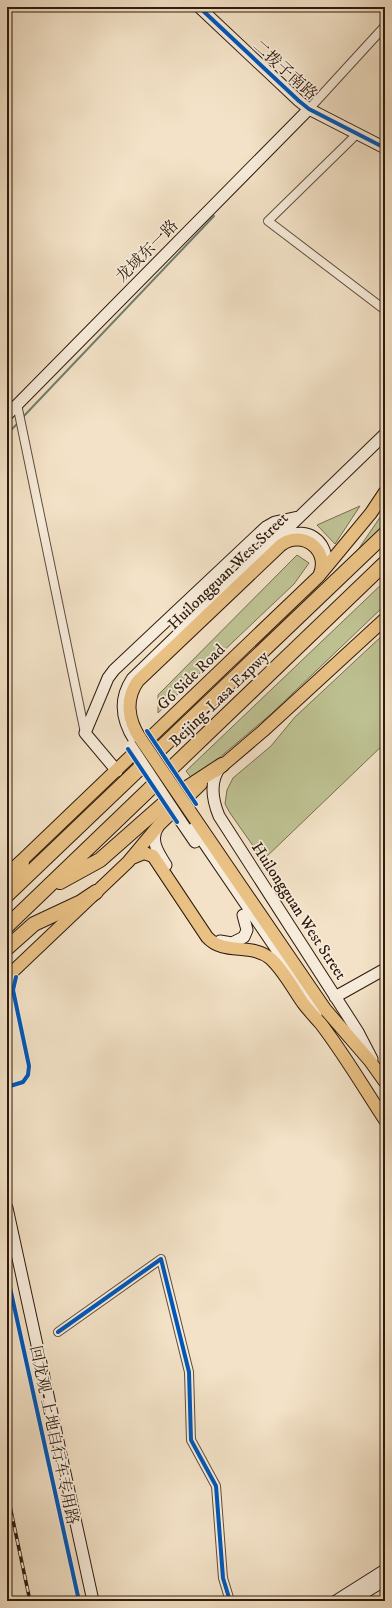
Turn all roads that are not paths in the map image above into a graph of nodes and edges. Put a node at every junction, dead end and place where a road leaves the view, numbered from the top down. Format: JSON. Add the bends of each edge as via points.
{"nodes":[{"id":1,"x":199,"y":7,"type":"edge"},
{"id":2,"x":385,"y":26,"type":"edge"},
{"id":3,"x":310,"y":109,"type":"junction"},
{"id":4,"x":357,"y":134,"type":"junction"},
{"id":5,"x":385,"y":148,"type":"edge"},
{"id":6,"x":385,"y":310,"type":"edge"},
{"id":7,"x":17,"y":404,"type":"junction"},
{"id":8,"x":7,"y":414,"type":"edge"},
{"id":9,"x":385,"y":434,"type":"edge"},
{"id":10,"x":385,"y":442,"type":"edge"},
{"id":11,"x":385,"y":492,"type":"edge"},
{"id":12,"x":298,"y":517,"type":"junction"},
{"id":13,"x":385,"y":534,"type":"edge"},
{"id":14,"x":285,"y":541,"type":"junction"},
{"id":15,"x":385,"y":563,"type":"edge"},
{"id":16,"x":318,"y":577,"type":"junction"},
{"id":17,"x":385,"y":620,"type":"edge"},
{"id":18,"x":84,"y":732,"type":"junction"},
{"id":19,"x":136,"y":742,"type":"junction"},
{"id":20,"x":222,"y":765,"type":"junction"},
{"id":21,"x":117,"y":771,"type":"junction"},
{"id":22,"x":185,"y":815,"type":"junction"},
{"id":23,"x":159,"y":825,"type":"junction"},
{"id":24,"x":22,"y":862,"type":"junction"},
{"id":25,"x":128,"y":862,"type":"junction"},
{"id":26,"x":7,"y":873,"type":"edge"},
{"id":27,"x":7,"y":876,"type":"edge"},
{"id":28,"x":43,"y":891,"type":"junction"},
{"id":29,"x":96,"y":892,"type":"junction"},
{"id":30,"x":7,"y":895,"type":"edge"},
{"id":31,"x":244,"y":915,"type":"junction"},
{"id":32,"x":7,"y":926,"type":"edge"},
{"id":33,"x":7,"y":948,"type":"edge"},
{"id":34,"x":385,"y":969,"type":"edge"},
{"id":35,"x":7,"y":977,"type":"edge"},
{"id":36,"x":335,"y":997,"type":"junction"},
{"id":37,"x":318,"y":1018,"type":"junction"},
{"id":38,"x":325,"y":1029,"type":"junction"},
{"id":39,"x":378,"y":1071,"type":"junction"},
{"id":40,"x":385,"y":1082,"type":"edge"},
{"id":41,"x":385,"y":1120,"type":"edge"},
{"id":42,"x":7,"y":1208,"type":"edge"},
{"id":43,"x":7,"y":1244,"type":"edge"},
{"id":44,"x":58,"y":1332,"type":"dead end"},
{"id":45,"x":383,"y":1579,"type":"edge"},
{"id":46,"x":85,"y":1601,"type":"edge"},
{"id":47,"x":93,"y":1601,"type":"edge"},
{"id":48,"x":230,"y":1601,"type":"edge"},
{"id":49,"x":336,"y":1601,"type":"edge"},
{"id":50,"x":351,"y":1601,"type":"edge"}],
"edges":[{"from":1,"to":3,"type":"main road","name":"二拨子南路","via":[[298,101]]},
{"from":2,"to":3,"type":"street"},
{"from":3,"to":4,"type":"main road","name":"二拨子南路"},
{"from":3,"to":7,"type":"main road","name":"龙域东一路"},
{"from":4,"to":5,"type":"main road","name":"二拨子南路"},
{"from":4,"to":6,"type":"street","via":[[268,222]]},
{"from":7,"to":8,"type":"main road","name":"龙域东一路"},
{"from":7,"to":18,"type":"street"},
{"from":9,"to":12,"type":"main road","name":"Huilongguan West Street"},
{"from":10,"to":14,"type":"main road","name":"Huilongguan West Street","via":[[306,517]]},
{"from":11,"to":16,"type":"main road","name":"G6 Side Road","via":[[371,513]]},
{"from":12,"to":18,"type":"main road","name":"Huilongguan West Street","via":[[275,522],[266,527],[114,670]]},
{"from":12,"to":19,"type":"main road","name":"Huilongguan West Street","via":[[132,679],[124,694],[122,706],[126,725]]},
{"from":13,"to":30,"type":"highway","name":"Beijing-Lasa Expwy"},
{"from":14,"to":16,"type":"main road","via":[[300,539],[314,545],[321,560]]},
{"from":14,"to":19,"type":"main road","name":"Huilongguan West Street","via":[[138,681],[131,692],[129,705]]},
{"from":15,"to":28,"type":"highway","name":"Beijing-Lasa Expwy"},
{"from":16,"to":21,"type":"main road","name":"G6 Side Road"},
{"from":17,"to":20,"type":"main road","via":[[264,731]]},
{"from":18,"to":21,"type":"main road"},
{"from":19,"to":22,"type":"main road","name":"Huilongguan West Street","bridge":true},
{"from":20,"to":23,"type":"main road"},
{"from":20,"to":28,"type":"highway","via":[[167,801],[100,860]]},
{"from":20,"to":36,"type":"main road","name":"Huilongguan West Street","via":[[215,775],[213,784],[219,816]]},
{"from":21,"to":24,"type":"main road","name":"G6 Side Road"},
{"from":22,"to":31,"type":"main road"},
{"from":22,"to":37,"type":"main road","via":[[300,984]]},
{"from":22,"to":39,"type":"main road","name":"Huilongguan West Street","via":[[325,1009]]},
{"from":23,"to":25,"type":"main road"},
{"from":23,"to":31,"type":"main road","via":[[154,835],[158,853],[213,936],[228,943],[242,939],[247,930]]},
{"from":24,"to":26,"type":"main road","name":"G6 Side Road"},
{"from":24,"to":27,"type":"highway"},
{"from":25,"to":29,"type":"main road"},
{"from":25,"to":38,"type":"main road","via":[[142,853],[151,854],[210,941],[221,947],[249,950],[270,958]]},
{"from":28,"to":32,"type":"highway","name":"Beijing-Lasa Expwy"},
{"from":29,"to":33,"type":"highway","via":[[81,902],[34,924]]},
{"from":29,"to":35,"type":"main road"},
{"from":31,"to":37,"type":"main road"},
{"from":34,"to":36,"type":"main road"},
{"from":36,"to":39,"type":"main road","name":"Huilongguan West Street","via":[[358,1032]]},
{"from":37,"to":38,"type":"main road"},
{"from":38,"to":41,"type":"main road"},
{"from":39,"to":40,"type":"main road","name":"Huilongguan West Street"},
{"from":42,"to":47,"type":"main road"},
{"from":43,"to":46,"type":"main road"},
{"from":44,"to":48,"type":"street","via":[[161,1259],[189,1372],[191,1440],[216,1486],[223,1578]]},
{"from":45,"to":49,"type":"main road"},
{"from":45,"to":50,"type":"main road"}]}
